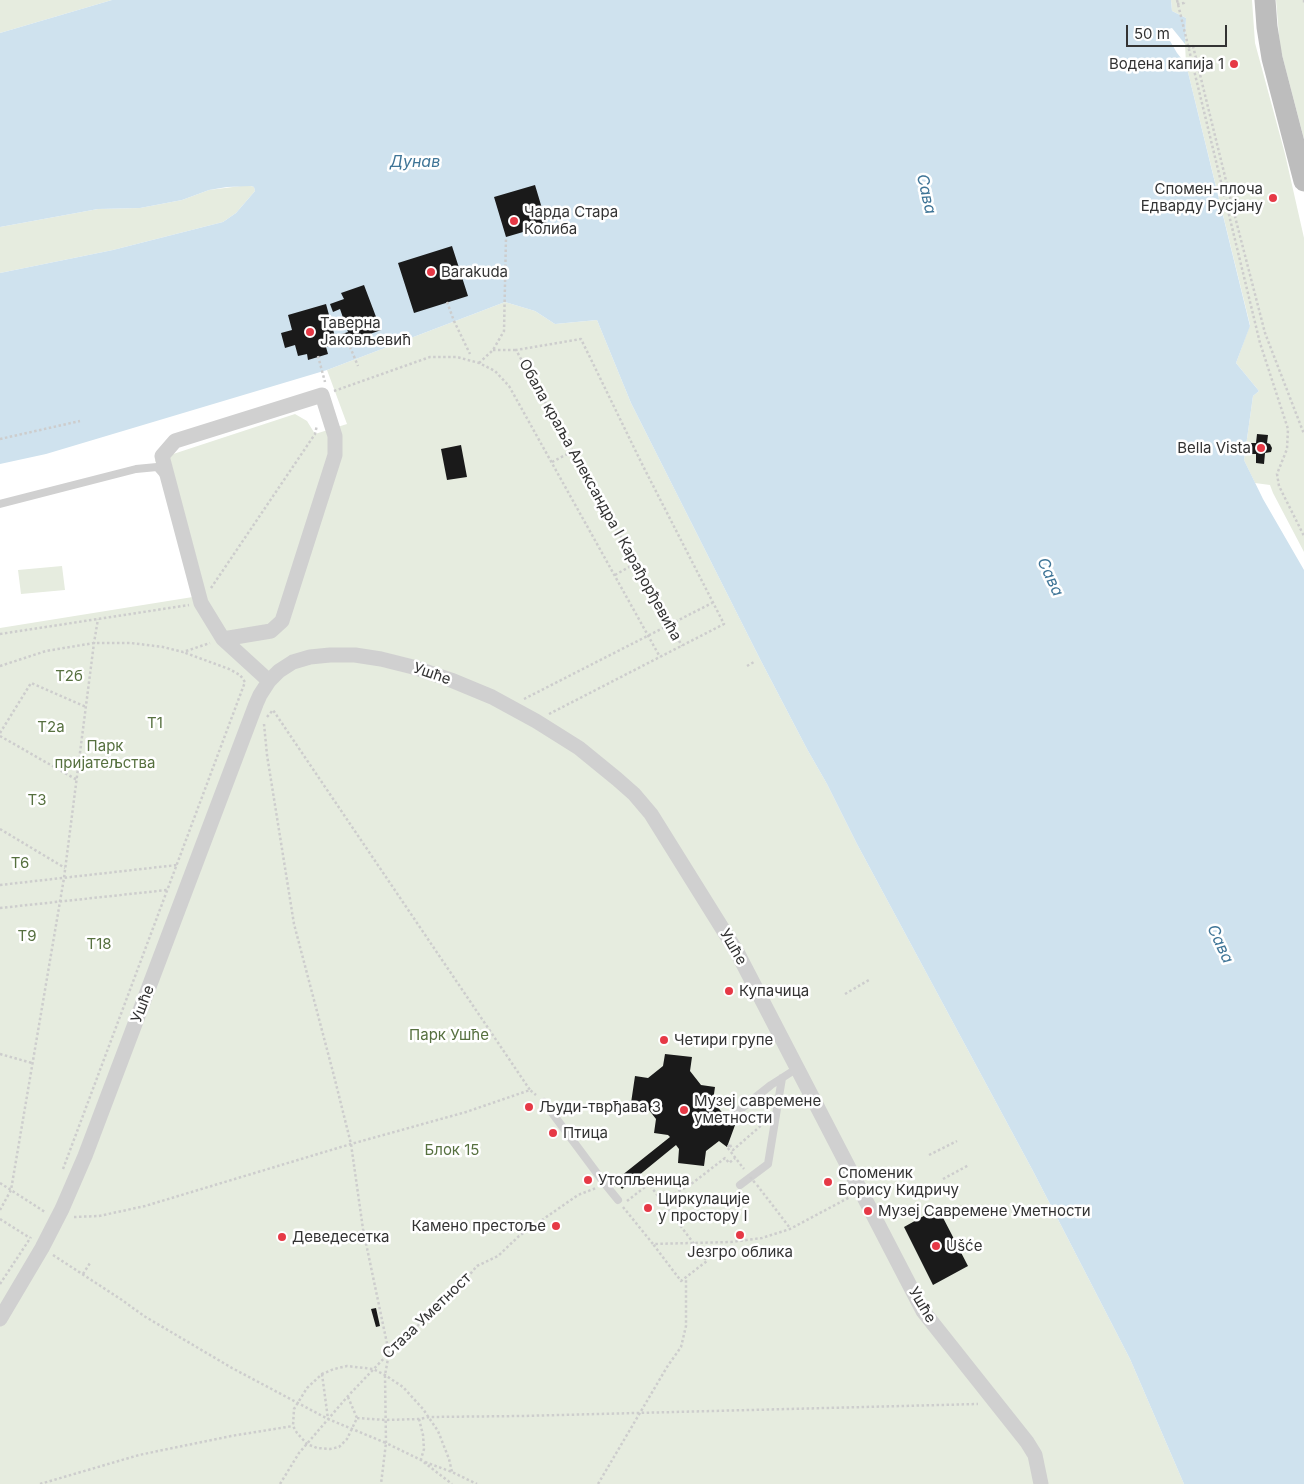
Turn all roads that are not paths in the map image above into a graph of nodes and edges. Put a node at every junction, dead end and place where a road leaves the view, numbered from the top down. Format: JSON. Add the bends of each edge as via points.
{"nodes":[{"id":1,"x":1265,"y":0,"type":"edge"},
{"id":2,"x":1304,"y":181,"type":"edge"},
{"id":3,"x":168,"y":478,"type":"junction"},
{"id":4,"x":0,"y":504,"type":"edge"},
{"id":5,"x":223,"y":639,"type":"junction"},
{"id":6,"x":269,"y":681,"type":"junction"},
{"id":7,"x":796,"y":1069,"type":"junction"},
{"id":8,"x":782,"y":1078,"type":"junction"},
{"id":9,"x":544,"y":1102,"type":"road end"},
{"id":10,"x":732,"y":1116,"type":"dead end"},
{"id":11,"x":740,"y":1185,"type":"dead end"},
{"id":12,"x":618,"y":1200,"type":"dead end"},
{"id":13,"x":0,"y":1319,"type":"edge"},
{"id":14,"x":1041,"y":1484,"type":"edge"}],
"edges":[{"from":1,"to":2,"type":"main road","via":[[1272,58]]},
{"from":3,"to":4,"type":"lane","via":[[157,467],[136,469]]},
{"from":3,"to":5,"type":"street","via":[[201,603]]},
{"from":3,"to":5,"type":"street","via":[[162,456],[175,441],[322,396],[335,436],[335,455],[282,621],[272,631]]},
{"from":5,"to":6,"type":"street"},
{"from":6,"to":7,"type":"street","name":"Ушће","via":[[292,662],[310,657],[355,655],[381,659],[413,667],[492,697],[578,748],[634,794],[651,814],[737,952]]},
{"from":6,"to":13,"type":"street","name":"Ушће","via":[[256,704],[66,1202],[49,1216],[42,1248]]},
{"from":7,"to":8,"type":"lane"},
{"from":7,"to":14,"type":"street","name":"Ушће","via":[[923,1311],[1031,1448]]},
{"from":8,"to":10,"type":"lane"},
{"from":8,"to":11,"type":"lane","via":[[768,1164]]},
{"from":9,"to":12,"type":"lane"}]}
